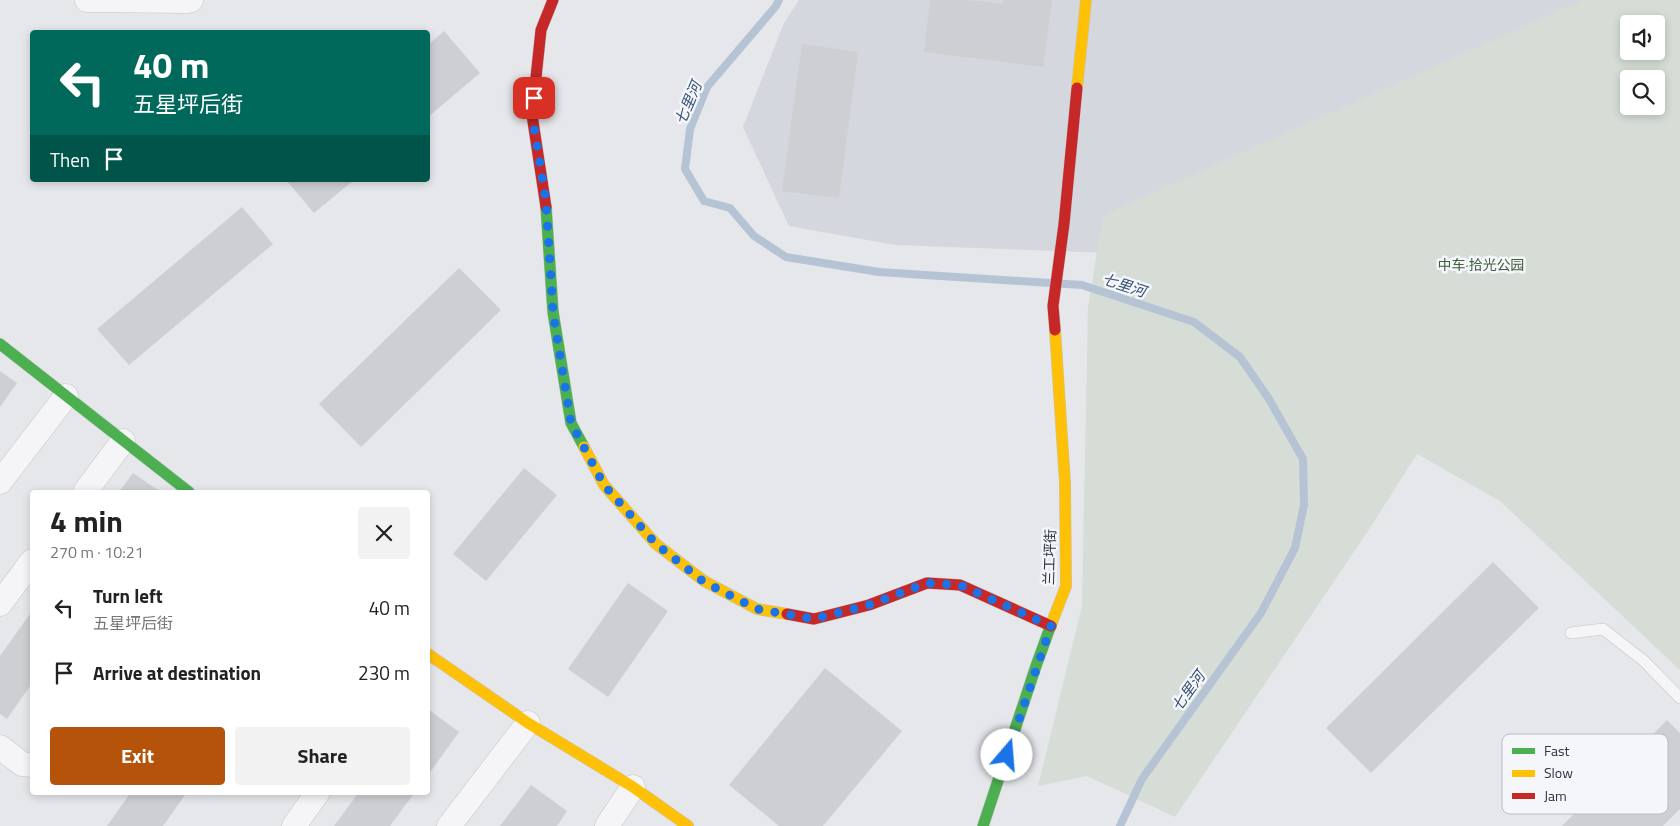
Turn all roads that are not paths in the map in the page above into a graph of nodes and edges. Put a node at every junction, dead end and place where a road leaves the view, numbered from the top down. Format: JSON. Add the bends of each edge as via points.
{"nodes":[{"id":1,"x":87,"y":0,"type":"edge"},
{"id":2,"x":191,"y":0,"type":"edge"},
{"id":3,"x":553,"y":0,"type":"edge"},
{"id":4,"x":1086,"y":0,"type":"edge"},
{"id":5,"x":0,"y":344,"type":"edge"},
{"id":6,"x":66,"y":396,"type":"junction"},
{"id":7,"x":123,"y":441,"type":"junction"},
{"id":8,"x":0,"y":482,"type":"edge"},
{"id":9,"x":86,"y":490,"type":"edge"},
{"id":10,"x":186,"y":490,"type":"edge"},
{"id":11,"x":30,"y":564,"type":"edge"},
{"id":12,"x":0,"y":604,"type":"edge"},
{"id":13,"x":1051,"y":626,"type":"junction"},
{"id":14,"x":1572,"y":633,"type":"dead end"},
{"id":15,"x":430,"y":655,"type":"edge"},
{"id":16,"x":1680,"y":698,"type":"edge"},
{"id":17,"x":528,"y":723,"type":"junction"},
{"id":18,"x":0,"y":747,"type":"edge"},
{"id":19,"x":30,"y":765,"type":"edge"},
{"id":20,"x":633,"y":787,"type":"junction"},
{"id":21,"x":316,"y":795,"type":"edge"},
{"id":22,"x":294,"y":826,"type":"edge"},
{"id":23,"x":449,"y":826,"type":"edge"},
{"id":24,"x":606,"y":826,"type":"edge"},
{"id":25,"x":688,"y":826,"type":"edge"},
{"id":26,"x":983,"y":826,"type":"edge"}],
"edges":[{"from":1,"to":2,"type":"street"},
{"from":3,"to":13,"type":"street","via":[[541,30],[532,115],[546,201],[553,312],[571,423],[604,485],[656,544],[704,582],[757,609],[814,619],[869,605],[927,583],[960,585]]},
{"from":4,"to":13,"type":"street","name":"兰工坪街","via":[[1053,306],[1065,483],[1066,586]]},
{"from":5,"to":6,"type":"street"},
{"from":6,"to":7,"type":"street"},
{"from":6,"to":8,"type":"street"},
{"from":7,"to":9,"type":"street"},
{"from":7,"to":10,"type":"street"},
{"from":11,"to":12,"type":"street"},
{"from":13,"to":26,"type":"street","name":"兰工坪街"},
{"from":14,"to":16,"type":"lane","via":[[1603,629],[1644,661]]},
{"from":15,"to":17,"type":"street"},
{"from":17,"to":20,"type":"street"},
{"from":17,"to":23,"type":"street"},
{"from":18,"to":19,"type":"street","via":[[22,764]]},
{"from":20,"to":24,"type":"street"},
{"from":20,"to":25,"type":"street"},
{"from":21,"to":22,"type":"street"}]}
